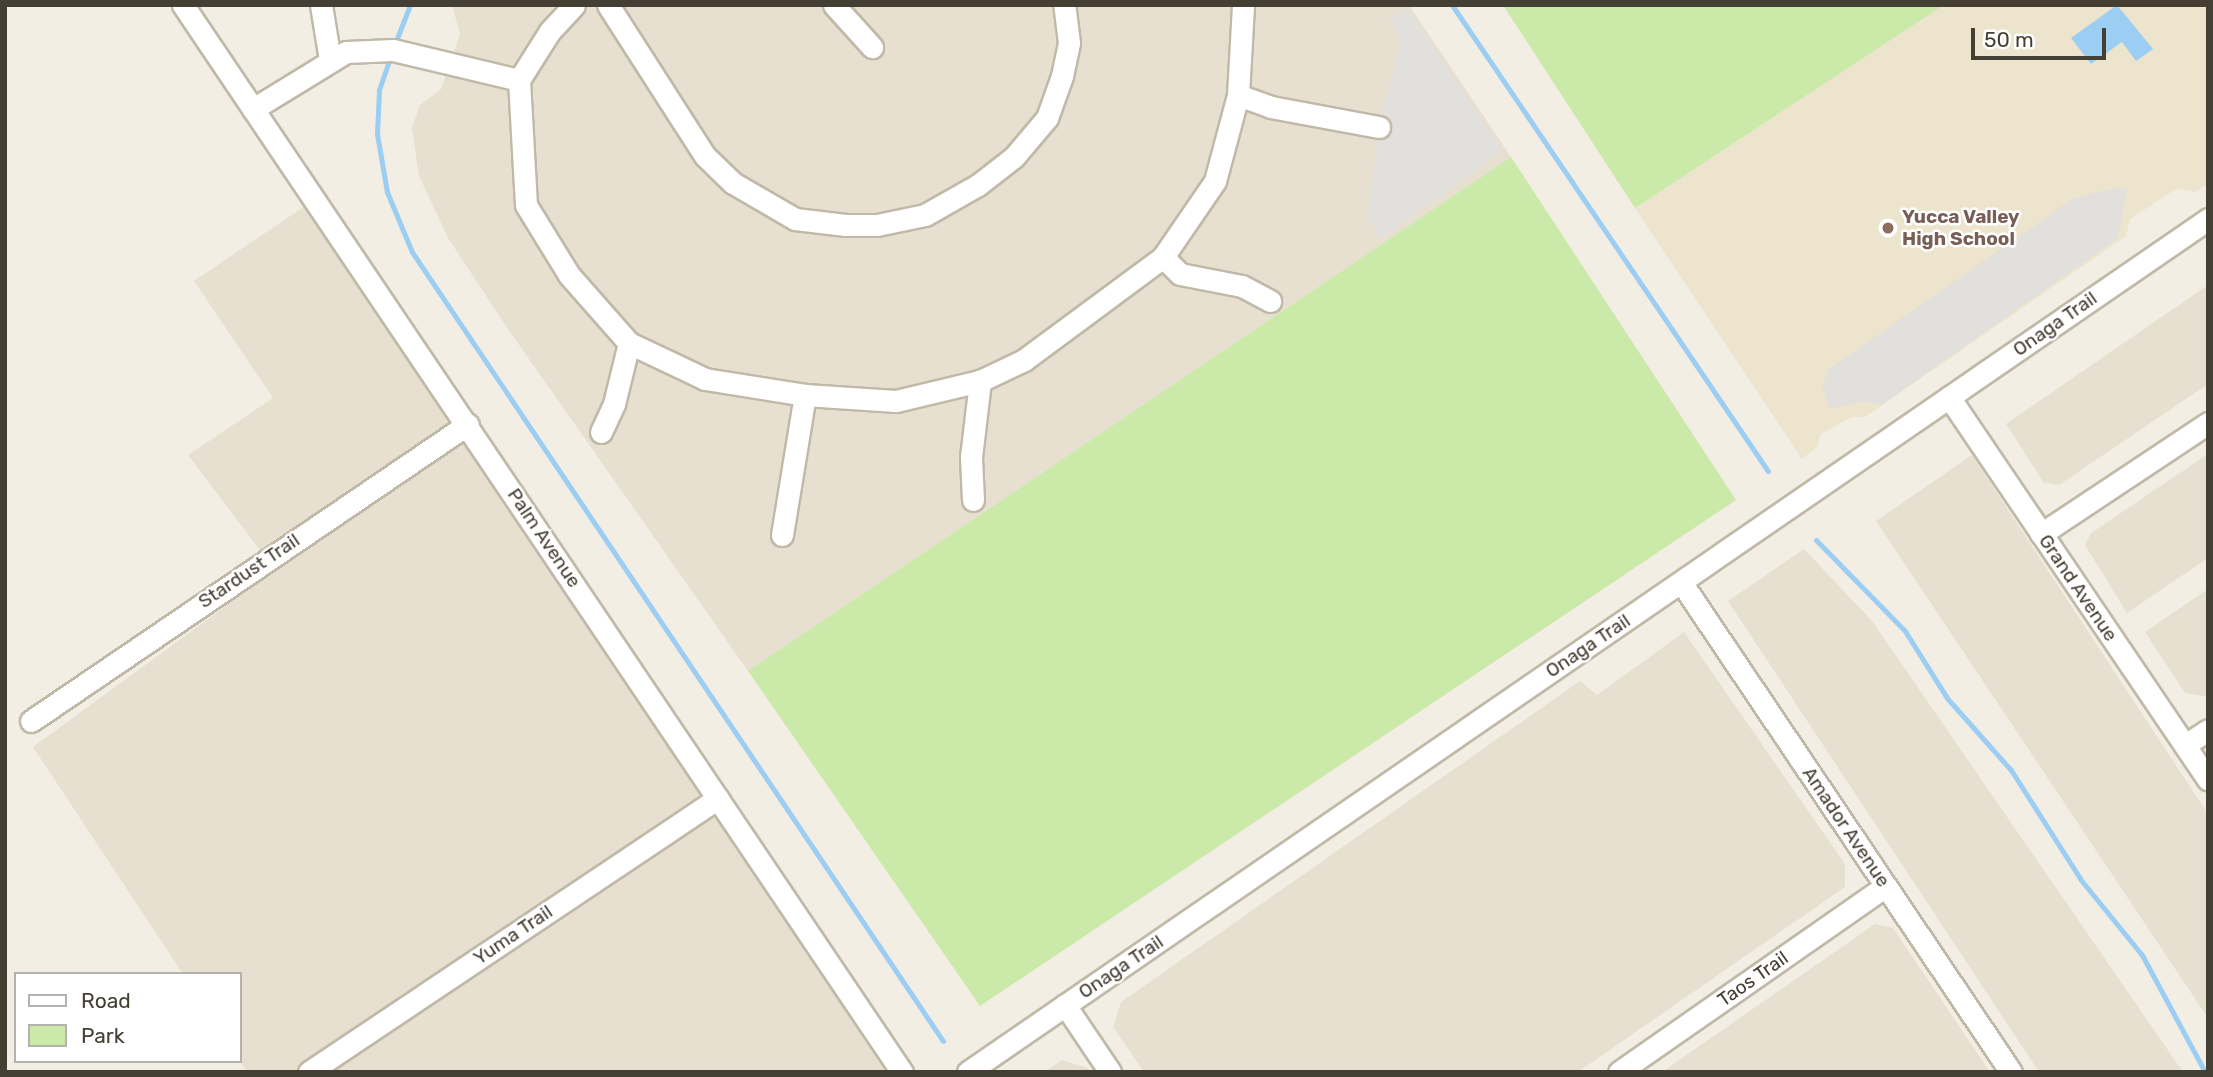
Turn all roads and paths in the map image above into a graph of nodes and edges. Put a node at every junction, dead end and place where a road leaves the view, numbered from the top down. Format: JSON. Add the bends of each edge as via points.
{"nodes":[{"id":1,"x":183,"y":5,"type":"edge"},
{"id":2,"x":321,"y":5,"type":"edge"},
{"id":3,"x":574,"y":5,"type":"edge"},
{"id":4,"x":608,"y":5,"type":"edge"},
{"id":5,"x":834,"y":5,"type":"edge"},
{"id":6,"x":1064,"y":5,"type":"edge"},
{"id":7,"x":1243,"y":5,"type":"edge"},
{"id":8,"x":872,"y":47,"type":"dead end"},
{"id":9,"x":330,"y":60,"type":"junction"},
{"id":10,"x":519,"y":80,"type":"junction"},
{"id":11,"x":1238,"y":94,"type":"junction"},
{"id":12,"x":253,"y":109,"type":"junction"},
{"id":13,"x":1380,"y":127,"type":"dead end"},
{"id":14,"x":2208,"y":219,"type":"edge"},
{"id":15,"x":1163,"y":257,"type":"junction"},
{"id":16,"x":1270,"y":301,"type":"dead end"},
{"id":17,"x":629,"y":343,"type":"junction"},
{"id":18,"x":980,"y":381,"type":"junction"},
{"id":19,"x":805,"y":395,"type":"junction"},
{"id":20,"x":1949,"y":397,"type":"junction"},
{"id":21,"x":2208,"y":423,"type":"edge"},
{"id":22,"x":468,"y":424,"type":"junction"},
{"id":23,"x":601,"y":432,"type":"dead end"},
{"id":24,"x":973,"y":500,"type":"dead end"},
{"id":25,"x":2041,"y":534,"type":"junction"},
{"id":26,"x":782,"y":536,"type":"dead end"},
{"id":27,"x":1682,"y":582,"type":"junction"},
{"id":28,"x":31,"y":721,"type":"dead end"},
{"id":29,"x":2208,"y":730,"type":"edge"},
{"id":30,"x":2185,"y":745,"type":"junction"},
{"id":31,"x":2208,"y":779,"type":"edge"},
{"id":32,"x":718,"y":798,"type":"junction"},
{"id":33,"x":1886,"y":886,"type":"junction"},
{"id":34,"x":1065,"y":1005,"type":"junction"},
{"id":35,"x":309,"y":1072,"type":"edge"},
{"id":36,"x":902,"y":1072,"type":"edge"},
{"id":37,"x":968,"y":1072,"type":"edge"},
{"id":38,"x":1110,"y":1072,"type":"edge"},
{"id":39,"x":1619,"y":1072,"type":"edge"},
{"id":40,"x":2011,"y":1072,"type":"edge"}],
"edges":[{"from":1,"to":12,"type":"street","name":"Palm Avenue"},
{"from":2,"to":9,"type":"street"},
{"from":3,"to":10,"type":"street","via":[[550,31]]},
{"from":4,"to":6,"type":"street","via":[[705,156],[733,183],[795,219],[877,225],[925,215],[978,185],[1014,157],[1047,118],[1062,76],[1069,43]]},
{"from":5,"to":8,"type":"street"},
{"from":7,"to":11,"type":"street"},
{"from":9,"to":10,"type":"street","via":[[346,52],[393,50]]},
{"from":9,"to":12,"type":"street"},
{"from":10,"to":17,"type":"street","via":[[526,205],[569,275]]},
{"from":11,"to":13,"type":"street","via":[[1272,107]]},
{"from":11,"to":15,"type":"street","via":[[1215,181]]},
{"from":12,"to":22,"type":"street","name":"Palm Avenue"},
{"from":14,"to":20,"type":"street","name":"Onaga Trail"},
{"from":15,"to":16,"type":"street","via":[[1180,274],[1242,286]]},
{"from":15,"to":18,"type":"street","via":[[1080,323],[1024,360]]},
{"from":17,"to":19,"type":"street","via":[[705,379]]},
{"from":17,"to":23,"type":"street","via":[[614,404]]},
{"from":18,"to":19,"type":"street","via":[[896,401]]},
{"from":18,"to":24,"type":"street","via":[[971,457]]},
{"from":19,"to":26,"type":"street"},
{"from":20,"to":25,"type":"street","name":"Grand Avenue"},
{"from":20,"to":27,"type":"street","name":"Onaga Trail"},
{"from":21,"to":25,"type":"street"},
{"from":22,"to":28,"type":"street","name":"Stardust Trail"},
{"from":22,"to":32,"type":"street","name":"Palm Avenue"},
{"from":25,"to":30,"type":"street","name":"Grand Avenue"},
{"from":27,"to":33,"type":"street","name":"Amador Avenue"},
{"from":27,"to":34,"type":"street","name":"Onaga Trail"},
{"from":29,"to":30,"type":"street"},
{"from":30,"to":31,"type":"street","name":"Grand Avenue"},
{"from":32,"to":35,"type":"street","name":"Yuma Trail"},
{"from":32,"to":36,"type":"street","name":"Palm Avenue"},
{"from":33,"to":39,"type":"street","name":"Taos Trail"},
{"from":33,"to":40,"type":"street","name":"Amador Avenue"},
{"from":34,"to":37,"type":"street","name":"Onaga Trail"},
{"from":34,"to":38,"type":"street"}]}
